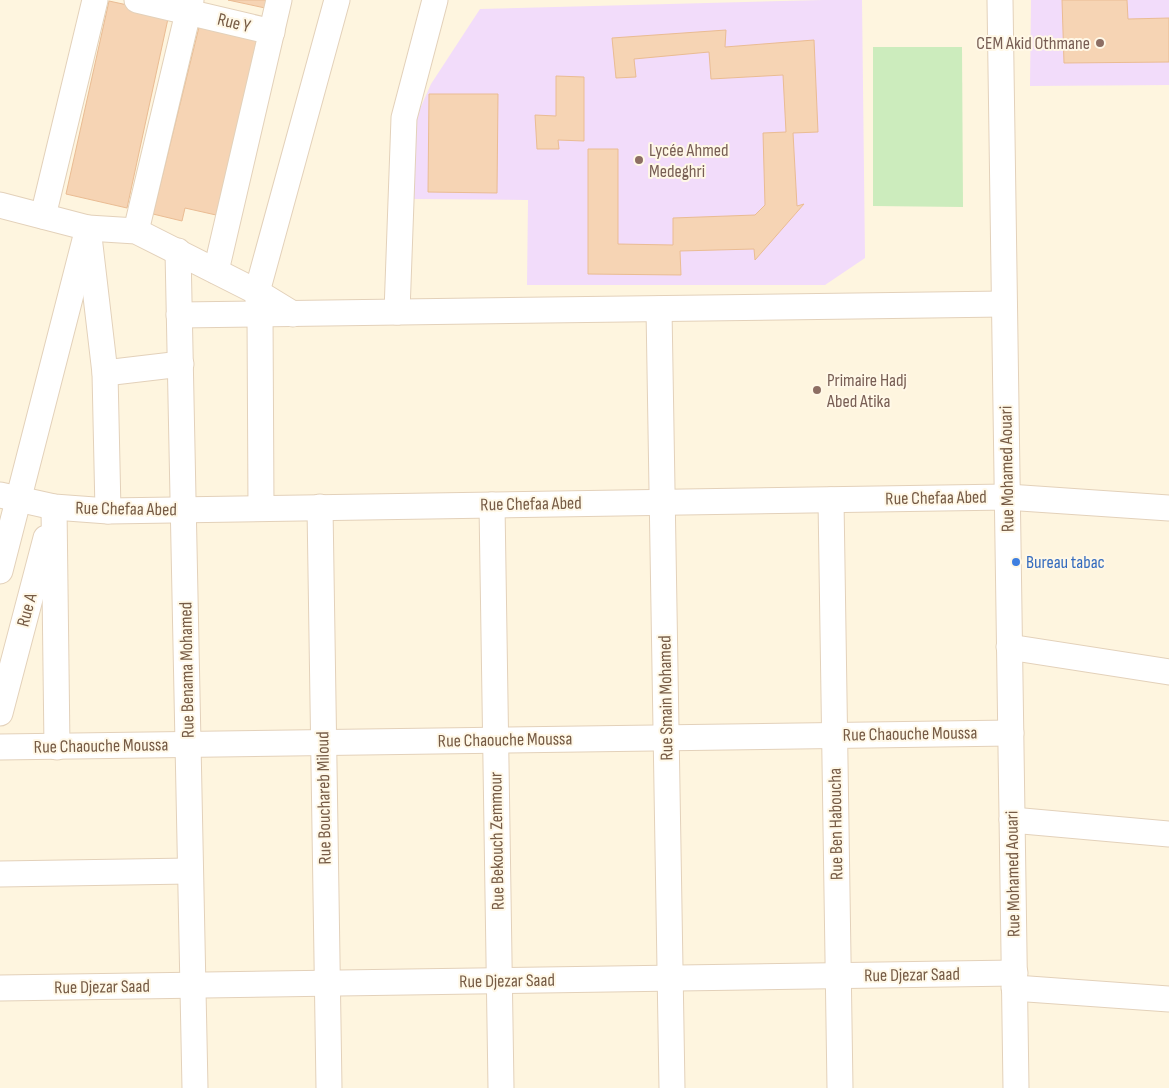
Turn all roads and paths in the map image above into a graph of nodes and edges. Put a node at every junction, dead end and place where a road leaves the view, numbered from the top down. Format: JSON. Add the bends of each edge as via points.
{"nodes":[{"id":1,"x":95,"y":0,"type":"edge"},
{"id":2,"x":137,"y":0,"type":"edge"},
{"id":3,"x":279,"y":0,"type":"edge"},
{"id":4,"x":337,"y":0,"type":"edge"},
{"id":5,"x":436,"y":0,"type":"edge"},
{"id":6,"x":1000,"y":0,"type":"edge"},
{"id":7,"x":190,"y":6,"type":"edge"},
{"id":8,"x":272,"y":32,"type":"junction"},
{"id":9,"x":0,"y":205,"type":"edge"},
{"id":10,"x":43,"y":216,"type":"junction"},
{"id":11,"x":88,"y":228,"type":"junction"},
{"id":12,"x":136,"y":231,"type":"junction"},
{"id":13,"x":178,"y":251,"type":"junction"},
{"id":14,"x":216,"y":271,"type":"junction"},
{"id":15,"x":258,"y":303,"type":"junction"},
{"id":16,"x":1004,"y":304,"type":"junction"},
{"id":17,"x":659,"y":309,"type":"junction"},
{"id":18,"x":397,"y":312,"type":"junction"},
{"id":19,"x":180,"y":315,"type":"junction"},
{"id":20,"x":181,"y":364,"type":"junction"},
{"id":21,"x":105,"y":372,"type":"junction"},
{"id":22,"x":9,"y":497,"type":"edge"},
{"id":23,"x":1007,"y":497,"type":"junction"},
{"id":24,"x":831,"y":500,"type":"junction"},
{"id":25,"x":663,"y":502,"type":"junction"},
{"id":26,"x":492,"y":505,"type":"junction"},
{"id":27,"x":54,"y":507,"type":"junction"},
{"id":28,"x":320,"y":507,"type":"junction"},
{"id":29,"x":262,"y":508,"type":"junction"},
{"id":30,"x":1169,"y":508,"type":"edge"},
{"id":31,"x":184,"y":509,"type":"junction"},
{"id":32,"x":108,"y":511,"type":"junction"},
{"id":33,"x":0,"y":571,"type":"edge"},
{"id":34,"x":1009,"y":647,"type":"junction"},
{"id":35,"x":1169,"y":672,"type":"edge"},
{"id":36,"x":0,"y":713,"type":"edge"},
{"id":37,"x":1011,"y":733,"type":"junction"},
{"id":38,"x":834,"y":735,"type":"junction"},
{"id":39,"x":666,"y":738,"type":"junction"},
{"id":40,"x":496,"y":740,"type":"junction"},
{"id":41,"x":323,"y":743,"type":"junction"},
{"id":42,"x":188,"y":745,"type":"junction"},
{"id":43,"x":57,"y":747,"type":"junction"},
{"id":44,"x":0,"y":748,"type":"edge"},
{"id":45,"x":1012,"y":820,"type":"junction"},
{"id":46,"x":1169,"y":834,"type":"edge"},
{"id":47,"x":190,"y":871,"type":"junction"},
{"id":48,"x":0,"y":874,"type":"edge"},
{"id":49,"x":838,"y":976,"type":"junction"},
{"id":50,"x":670,"y":978,"type":"junction"},
{"id":51,"x":499,"y":981,"type":"junction"},
{"id":52,"x":1014,"y":981,"type":"junction"},
{"id":53,"x":327,"y":983,"type":"junction"},
{"id":54,"x":193,"y":985,"type":"junction"},
{"id":55,"x":0,"y":988,"type":"edge"},
{"id":56,"x":1169,"y":999,"type":"edge"},
{"id":57,"x":195,"y":1088,"type":"edge"},
{"id":58,"x":328,"y":1088,"type":"edge"},
{"id":59,"x":501,"y":1088,"type":"edge"},
{"id":60,"x":672,"y":1088,"type":"edge"},
{"id":61,"x":840,"y":1088,"type":"edge"},
{"id":62,"x":1016,"y":1088,"type":"edge"}],
"edges":[{"from":1,"to":10,"type":"street"},
{"from":2,"to":7,"type":"street","name":"Rue Y"},
{"from":3,"to":8,"type":"street"},
{"from":4,"to":15,"type":"street"},
{"from":5,"to":18,"type":"street","via":[[404,118]]},
{"from":6,"to":16,"type":"street","name":"Rue Mohamed Aouari"},
{"from":7,"to":8,"type":"street","name":"Rue Y"},
{"from":7,"to":12,"type":"street"},
{"from":8,"to":14,"type":"street"},
{"from":9,"to":10,"type":"street"},
{"from":10,"to":11,"type":"street"},
{"from":11,"to":12,"type":"street"},
{"from":11,"to":21,"type":"street"},
{"from":11,"to":22,"type":"street"},
{"from":12,"to":13,"type":"street"},
{"from":13,"to":14,"type":"street"},
{"from":13,"to":19,"type":"street","name":"Rue Benama Mohamed"},
{"from":14,"to":15,"type":"street"},
{"from":15,"to":18,"type":"street","via":[[293,314]]},
{"from":15,"to":19,"type":"street"},
{"from":15,"to":29,"type":"street"},
{"from":16,"to":17,"type":"street"},
{"from":16,"to":23,"type":"street","name":"Rue Mohamed Aouari"},
{"from":17,"to":18,"type":"street"},
{"from":17,"to":25,"type":"street","name":"Rue Smain Mohamed"},
{"from":19,"to":20,"type":"street","name":"Rue Benama Mohamed"},
{"from":20,"to":21,"type":"street"},
{"from":20,"to":31,"type":"street","name":"Rue Benama Mohamed"},
{"from":21,"to":32,"type":"street"},
{"from":22,"to":27,"type":"street","name":"Rue Chefaa Abed"},
{"from":22,"to":33,"type":"street"},
{"from":23,"to":24,"type":"street","name":"Rue Chefaa Abed"},
{"from":23,"to":30,"type":"street","name":"Rue Chefaa Abed"},
{"from":23,"to":34,"type":"street","name":"Rue Mohamed Aouari"},
{"from":24,"to":25,"type":"street","name":"Rue Chefaa Abed"},
{"from":24,"to":38,"type":"street","name":"Rue Ben Haboucha"},
{"from":25,"to":26,"type":"street","name":"Rue Chefaa Abed"},
{"from":25,"to":39,"type":"street","name":"Rue Smain Mohamed"},
{"from":26,"to":28,"type":"street","name":"Rue Chefaa Abed"},
{"from":26,"to":40,"type":"street","name":"Rue Bekouch Zemmour"},
{"from":27,"to":32,"type":"street","name":"Rue Chefaa Abed"},
{"from":27,"to":36,"type":"street","name":"Rue A"},
{"from":27,"to":43,"type":"street"},
{"from":28,"to":29,"type":"street","name":"Rue Chefaa Abed"},
{"from":28,"to":41,"type":"street","name":"Rue Bouchareb Miloud"},
{"from":29,"to":31,"type":"street","name":"Rue Chefaa Abed"},
{"from":31,"to":32,"type":"street","name":"Rue Chefaa Abed"},
{"from":31,"to":42,"type":"street","name":"Rue Benama Mohamed"},
{"from":34,"to":35,"type":"street"},
{"from":34,"to":37,"type":"street","name":"Rue Mohamed Aouari"},
{"from":37,"to":38,"type":"street","name":"Rue Chaouche Moussa"},
{"from":37,"to":45,"type":"street","name":"Rue Mohamed Aouari"},
{"from":38,"to":39,"type":"street","name":"Rue Chaouche Moussa"},
{"from":38,"to":49,"type":"street","name":"Rue Ben Haboucha"},
{"from":39,"to":40,"type":"street","name":"Rue Chaouche Moussa"},
{"from":39,"to":50,"type":"street","name":"Rue Smain Mohamed"},
{"from":40,"to":41,"type":"street","name":"Rue Chaouche Moussa"},
{"from":40,"to":51,"type":"street","name":"Rue Bekouch Zemmour"},
{"from":41,"to":42,"type":"street","name":"Rue Chaouche Moussa"},
{"from":41,"to":53,"type":"street","name":"Rue Bouchareb Miloud"},
{"from":42,"to":43,"type":"street","name":"Rue Chaouche Moussa"},
{"from":42,"to":47,"type":"street","name":"Rue Benama Mohamed"},
{"from":43,"to":44,"type":"street","name":"Rue Chaouche Moussa"},
{"from":45,"to":46,"type":"street"},
{"from":45,"to":52,"type":"street","name":"Rue Mohamed Aouari"},
{"from":47,"to":48,"type":"street"},
{"from":47,"to":54,"type":"street","name":"Rue Benama Mohamed"},
{"from":49,"to":50,"type":"street","name":"Rue Djezar Saad"},
{"from":49,"to":52,"type":"street","name":"Rue Djezar Saad"},
{"from":49,"to":61,"type":"street","name":"Rue Ben Haboucha"},
{"from":50,"to":51,"type":"street","name":"Rue Djezar Saad"},
{"from":50,"to":60,"type":"street","name":"Rue Smain Mohamed"},
{"from":51,"to":53,"type":"street","name":"Rue Djezar Saad"},
{"from":51,"to":59,"type":"street","name":"Rue Bekouch Zemmour"},
{"from":52,"to":56,"type":"street","name":"Rue Djezar Saad"},
{"from":52,"to":62,"type":"street","name":"Rue Mohamed Aouari"},
{"from":53,"to":54,"type":"street","name":"Rue Djezar Saad"},
{"from":53,"to":58,"type":"street","name":"Rue Bouchareb Miloud"},
{"from":54,"to":55,"type":"street","name":"Rue Djezar Saad"},
{"from":54,"to":57,"type":"street","name":"Rue Benama Mohamed"}]}
